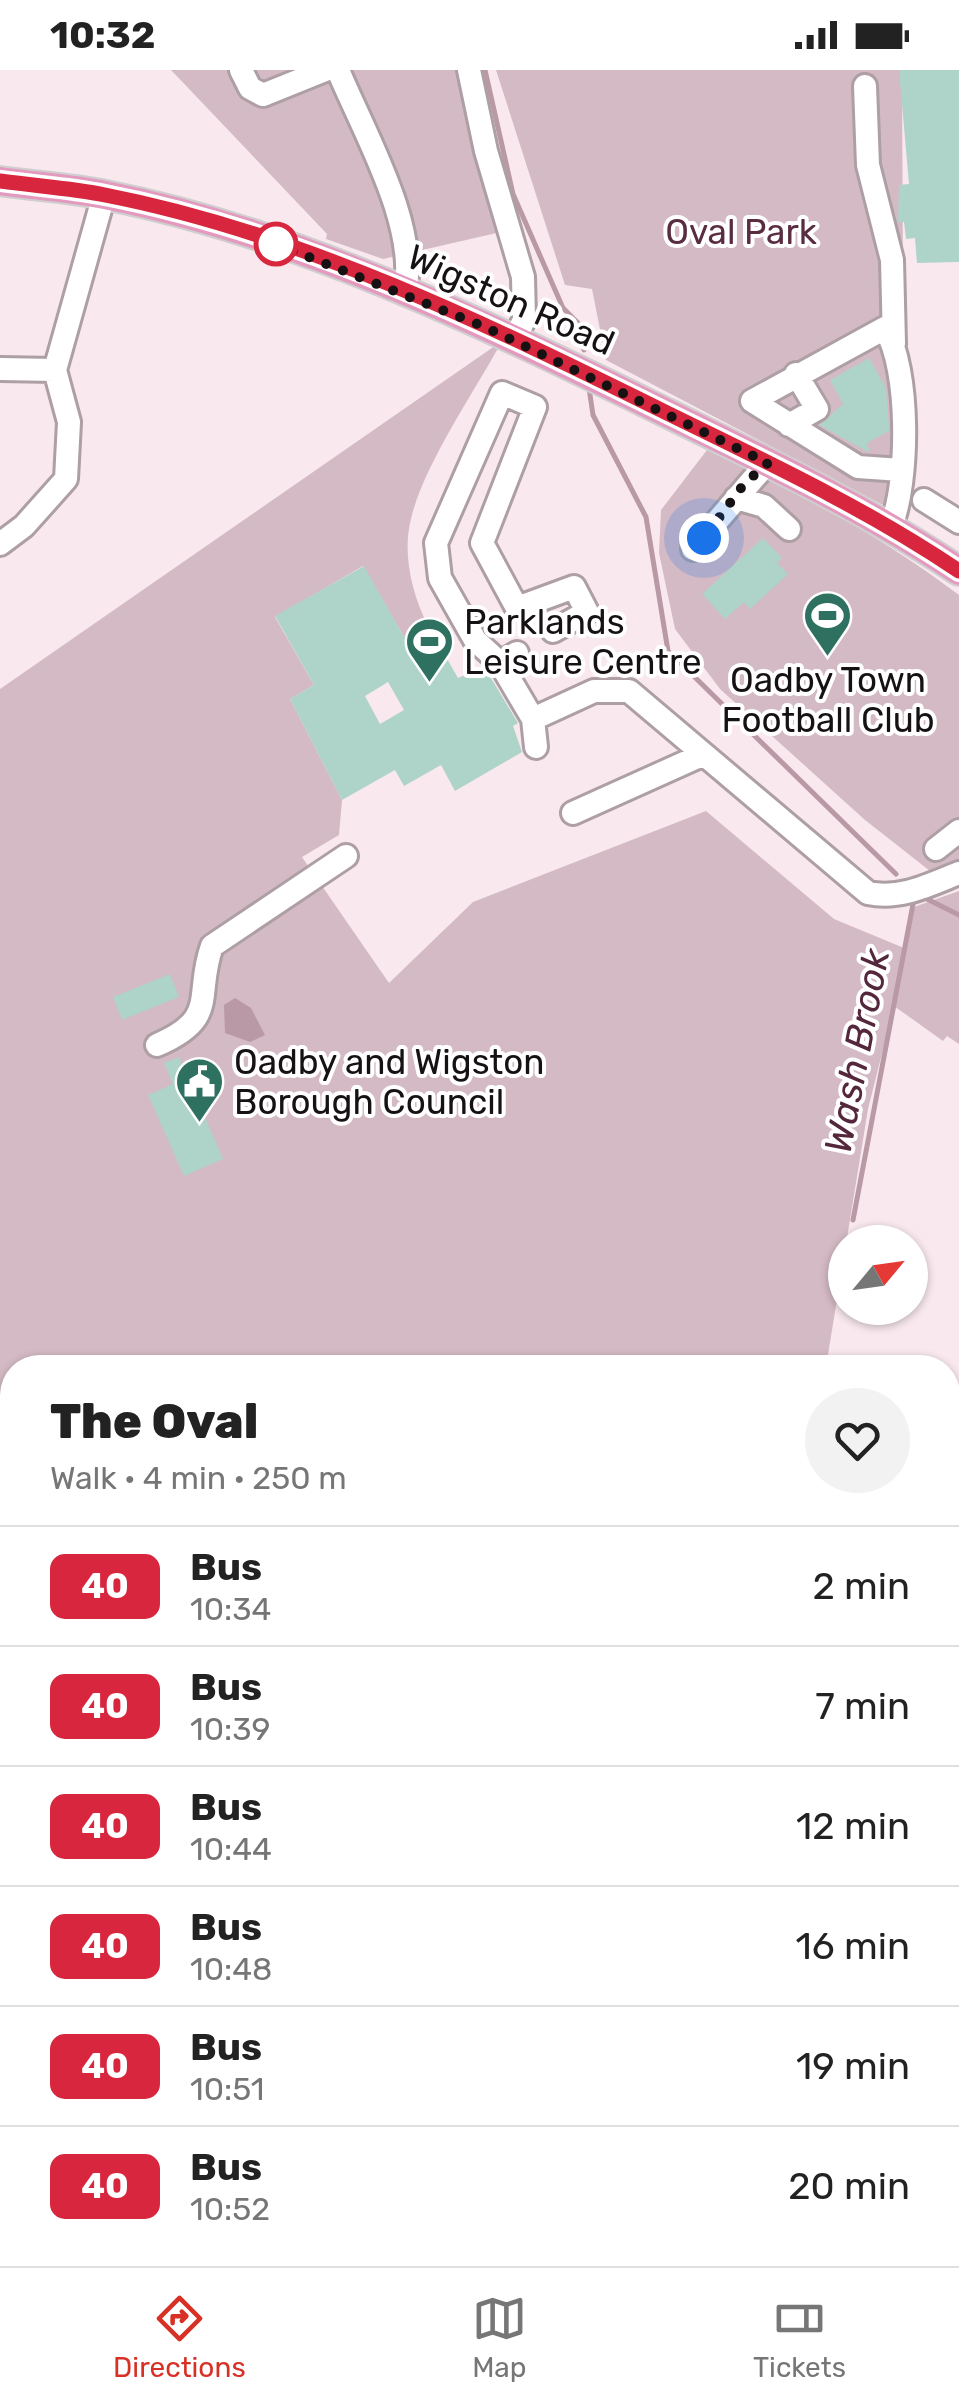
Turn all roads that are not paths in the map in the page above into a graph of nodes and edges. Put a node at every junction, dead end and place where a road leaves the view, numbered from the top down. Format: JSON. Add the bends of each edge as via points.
{"nodes":[{"id":1,"x":242,"y":70,"type":"edge"},
{"id":2,"x":324,"y":70,"type":"edge"},
{"id":3,"x":338,"y":70,"type":"edge"},
{"id":4,"x":469,"y":70,"type":"edge"},
{"id":5,"x":865,"y":86,"type":"dead end"},
{"id":6,"x":0,"y":182,"type":"edge"},
{"id":7,"x":104,"y":195,"type":"junction"},
{"id":8,"x":405,"y":293,"type":"junction"},
{"id":9,"x":514,"y":340,"type":"junction"},
{"id":10,"x":894,"y":344,"type":"junction"},
{"id":11,"x":0,"y":369,"type":"edge"},
{"id":12,"x":55,"y":370,"type":"junction"},
{"id":13,"x":796,"y":374,"type":"junction"},
{"id":14,"x":789,"y":424,"type":"junction"},
{"id":15,"x":768,"y":463,"type":"junction"},
{"id":16,"x":900,"y":470,"type":"junction"},
{"id":17,"x":736,"y":498,"type":"junction"},
{"id":18,"x":924,"y":500,"type":"dead end"},
{"id":19,"x":959,"y":522,"type":"edge"},
{"id":20,"x":891,"y":526,"type":"junction"},
{"id":21,"x":789,"y":529,"type":"dead end"},
{"id":22,"x":0,"y":544,"type":"edge"},
{"id":23,"x":693,"y":549,"type":"dead end"},
{"id":24,"x":959,"y":571,"type":"edge"},
{"id":25,"x":553,"y":631,"type":"dead end"},
{"id":26,"x":533,"y":719,"type":"junction"},
{"id":27,"x":536,"y":746,"type":"dead end"},
{"id":28,"x":702,"y":754,"type":"junction"},
{"id":29,"x":573,"y":813,"type":"dead end"},
{"id":30,"x":959,"y":831,"type":"edge"},
{"id":31,"x":936,"y":849,"type":"dead end"},
{"id":32,"x":346,"y":856,"type":"dead end"},
{"id":33,"x":949,"y":877,"type":"edge"},
{"id":34,"x":157,"y":1045,"type":"dead end"}],
"edges":[{"from":1,"to":2,"type":"street","via":[[250,88],[264,95]]},
{"from":3,"to":8,"type":"street","via":[[398,215],[410,266]]},
{"from":4,"to":9,"type":"street","via":[[523,278],[524,320]]},
{"from":5,"to":10,"type":"street","via":[[868,165],[892,260]]},
{"from":6,"to":7,"type":"main road","name":"Wigston Road"},
{"from":7,"to":8,"type":"main road","name":"Wigston Road","via":[[229,227]]},
{"from":7,"to":12,"type":"street"},
{"from":8,"to":9,"type":"main road","name":"Wigston Road"},
{"from":9,"to":15,"type":"main road","name":"Wigston Road"},
{"from":10,"to":13,"type":"street","via":[[885,328]]},
{"from":10,"to":16,"type":"street","via":[[903,416]]},
{"from":11,"to":12,"type":"street"},
{"from":12,"to":22,"type":"street","via":[[69,422],[66,480]]},
{"from":13,"to":14,"type":"street","via":[[817,409]]},
{"from":13,"to":14,"type":"street","via":[[752,401]]},
{"from":14,"to":16,"type":"street","via":[[858,467]]},
{"from":15,"to":17,"type":"street"},
{"from":15,"to":20,"type":"main road","name":"Wigston Road"},
{"from":16,"to":20,"type":"street","via":[[899,508]]},
{"from":17,"to":21,"type":"street","via":[[764,506]]},
{"from":17,"to":23,"type":"street"},
{"from":18,"to":19,"type":"street"},
{"from":20,"to":24,"type":"main road","name":"Wigston Road"},
{"from":25,"to":26,"type":"street","via":[[588,612],[574,588],[517,608],[482,542],[534,407],[502,393],[436,543],[440,578],[475,640],[508,658]]},
{"from":26,"to":27,"type":"street"},
{"from":26,"to":28,"type":"street","via":[[594,691],[628,691]]},
{"from":28,"to":29,"type":"street"},
{"from":28,"to":33,"type":"street","via":[[868,893],[887,897]]},
{"from":30,"to":31,"type":"street"},
{"from":32,"to":34,"type":"street","via":[[212,946],[206,998],[185,1032]]}]}
